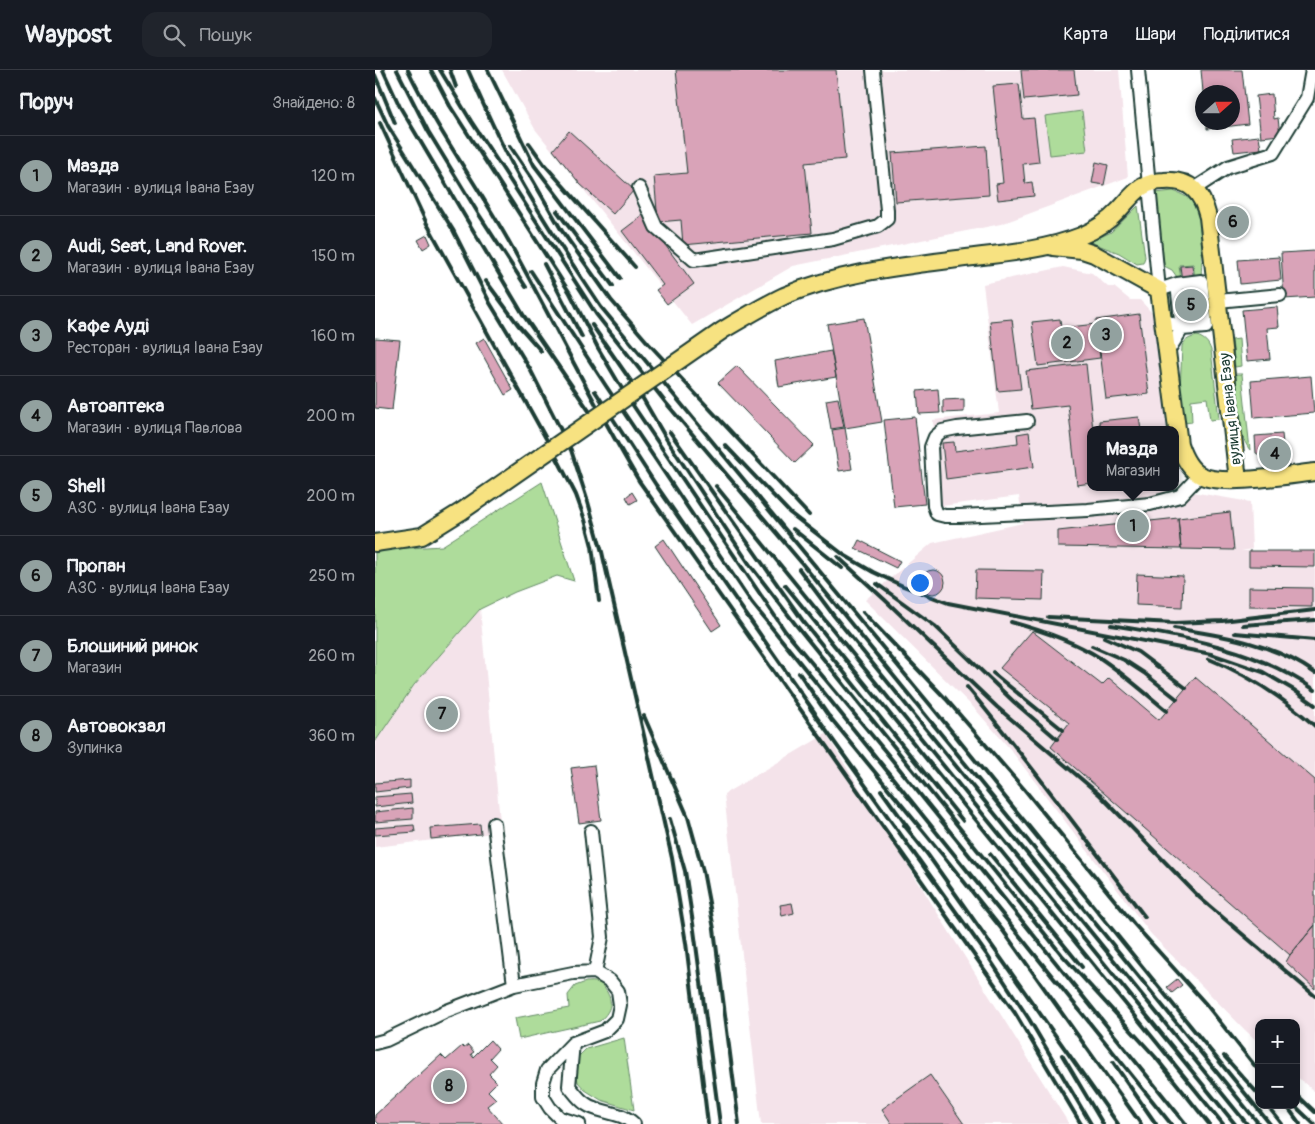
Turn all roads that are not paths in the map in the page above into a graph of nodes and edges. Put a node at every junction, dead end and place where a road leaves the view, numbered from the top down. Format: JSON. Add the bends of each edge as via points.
{"nodes":[{"id":1,"x":873,"y":70,"type":"edge"},
{"id":2,"x":1138,"y":70,"type":"edge"},
{"id":3,"x":1312,"y":70,"type":"edge"},
{"id":4,"x":1148,"y":184,"type":"junction"},
{"id":5,"x":639,"y":188,"type":"dead end"},
{"id":6,"x":1194,"y":189,"type":"junction"},
{"id":7,"x":1044,"y":247,"type":"junction"},
{"id":8,"x":1214,"y":269,"type":"junction"},
{"id":9,"x":1201,"y":281,"type":"junction"},
{"id":10,"x":1177,"y":284,"type":"junction"},
{"id":11,"x":1159,"y":290,"type":"junction"},
{"id":12,"x":1280,"y":295,"type":"dead end"},
{"id":13,"x":1218,"y":301,"type":"junction"},
{"id":14,"x":1163,"y":320,"type":"junction"},
{"id":15,"x":1206,"y":327,"type":"junction"},
{"id":16,"x":1182,"y":329,"type":"junction"},
{"id":17,"x":1223,"y":339,"type":"junction"},
{"id":18,"x":1168,"y":351,"type":"junction"},
{"id":19,"x":1027,"y":420,"type":"dead end"},
{"id":20,"x":1177,"y":426,"type":"edge"},
{"id":21,"x":1179,"y":444,"type":"edge"},
{"id":22,"x":1315,"y":472,"type":"edge"},
{"id":23,"x":1200,"y":475,"type":"junction"},
{"id":24,"x":1238,"y":480,"type":"junction"},
{"id":25,"x":375,"y":543,"type":"edge"},
{"id":26,"x":495,"y":824,"type":"dead end"},
{"id":27,"x":591,"y":831,"type":"dead end"},
{"id":28,"x":595,"y":972,"type":"junction"},
{"id":29,"x":514,"y":985,"type":"junction"},
{"id":30,"x":375,"y":1043,"type":"edge"},
{"id":31,"x":573,"y":1043,"type":"junction"},
{"id":32,"x":579,"y":1124,"type":"edge"},
{"id":33,"x":633,"y":1124,"type":"edge"}],
"edges":[{"from":1,"to":5,"type":"street","via":[[887,210],[887,219],[879,226],[833,239],[694,260],[656,227]]},
{"from":2,"to":4,"type":"street"},
{"from":3,"to":6,"type":"street","via":[[1307,98],[1273,153],[1228,167]]},
{"from":4,"to":6,"type":"main road","via":[[1179,181]]},
{"from":4,"to":7,"type":"main road","via":[[1107,222],[1080,236]]},
{"from":4,"to":11,"type":"street"},
{"from":6,"to":8,"type":"main road","name":"вулиця Івана Езау","via":[[1205,204]]},
{"from":7,"to":11,"type":"main road","via":[[1094,254]]},
{"from":7,"to":25,"type":"main road","bridge":true,"via":[[865,273],[838,279],[761,307],[422,536]]},
{"from":8,"to":9,"type":"street"},
{"from":8,"to":13,"type":"main road","name":"вулиця Івана Езау"},
{"from":9,"to":10,"type":"street"},
{"from":9,"to":15,"type":"street"},
{"from":10,"to":11,"type":"street"},
{"from":10,"to":16,"type":"street"},
{"from":11,"to":14,"type":"main road"},
{"from":12,"to":13,"type":"street"},
{"from":13,"to":17,"type":"main road","name":"вулиця Івана Езау"},
{"from":14,"to":16,"type":"street"},
{"from":14,"to":18,"type":"main road"},
{"from":15,"to":16,"type":"street"},
{"from":15,"to":17,"type":"street"},
{"from":16,"to":18,"type":"street"},
{"from":17,"to":24,"type":"main road","name":"вулиця Івана Езау"},
{"from":18,"to":20,"type":"main road"},
{"from":19,"to":23,"type":"street","via":[[957,428],[942,431],[935,437],[931,447],[937,514],[989,515],[1150,504],[1180,496]]},
{"from":21,"to":23,"type":"main road","via":[[1190,467]]},
{"from":22,"to":24,"type":"main road"},
{"from":23,"to":24,"type":"main road","name":"вулиця Івана Езау","via":[[1211,479]]},
{"from":26,"to":29,"type":"street"},
{"from":27,"to":28,"type":"street","via":[[602,936]]},
{"from":28,"to":29,"type":"street"},
{"from":28,"to":31,"type":"street","via":[[618,990],[620,1005],[617,1019],[605,1031]]},
{"from":29,"to":30,"type":"street"},
{"from":31,"to":32,"type":"street","via":[[547,1070],[543,1097],[560,1118]]},
{"from":31,"to":33,"type":"street","via":[[569,1086],[586,1105],[613,1113]]}]}
